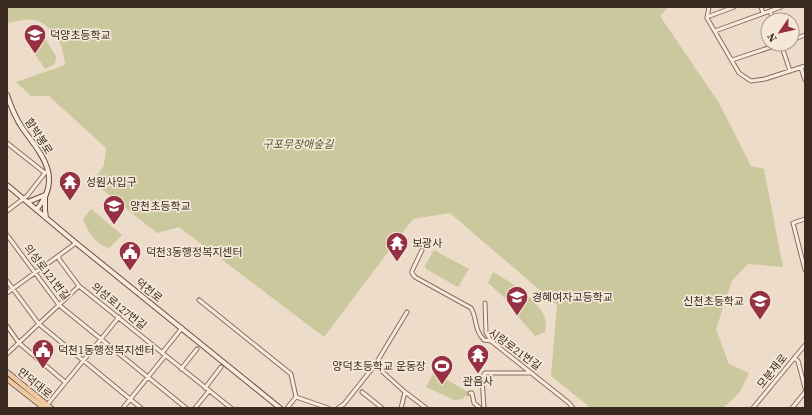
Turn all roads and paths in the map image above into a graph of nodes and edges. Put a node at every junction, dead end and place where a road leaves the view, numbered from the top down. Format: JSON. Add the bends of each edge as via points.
{"nodes":[{"id":1,"x":709,"y":7,"type":"edge"},
{"id":2,"x":734,"y":7,"type":"edge"},
{"id":3,"x":781,"y":7,"type":"edge"},
{"id":4,"x":770,"y":11,"type":"joint"},
{"id":5,"x":766,"y":12,"type":"edge"},
{"id":6,"x":760,"y":14,"type":"edge"},
{"id":7,"x":707,"y":17,"type":"junction"},
{"id":8,"x":715,"y":31,"type":"junction"},
{"id":9,"x":760,"y":51,"type":"edge"},
{"id":10,"x":783,"y":52,"type":"edge"},
{"id":11,"x":732,"y":60,"type":"junction"},
{"id":12,"x":803,"y":67,"type":"edge"},
{"id":13,"x":790,"y":71,"type":"junction"},
{"id":14,"x":805,"y":80,"type":"edge"},
{"id":15,"x":7,"y":95,"type":"edge"},
{"id":16,"x":7,"y":143,"type":"edge"},
{"id":17,"x":46,"y":172,"type":"junction"},
{"id":18,"x":7,"y":185,"type":"edge"},
{"id":19,"x":45,"y":196,"type":"junction"},
{"id":20,"x":26,"y":200,"type":"junction"},
{"id":21,"x":37,"y":209,"type":"junction"},
{"id":22,"x":7,"y":211,"type":"edge"},
{"id":23,"x":47,"y":218,"type":"junction"},
{"id":24,"x":805,"y":219,"type":"edge"},
{"id":25,"x":7,"y":235,"type":"edge"},
{"id":26,"x":76,"y":243,"type":"junction"},
{"id":27,"x":422,"y":250,"type":"dead end"},
{"id":28,"x":59,"y":256,"type":"junction"},
{"id":29,"x":805,"y":270,"type":"edge"},
{"id":30,"x":35,"y":273,"type":"junction"},
{"id":31,"x":7,"y":281,"type":"edge"},
{"id":32,"x":79,"y":286,"type":"junction"},
{"id":33,"x":13,"y":289,"type":"junction"},
{"id":34,"x":7,"y":293,"type":"edge"},
{"id":35,"x":199,"y":300,"type":"dead end"},
{"id":36,"x":485,"y":303,"type":"dead end"},
{"id":37,"x":59,"y":305,"type":"junction"},
{"id":38,"x":407,"y":312,"type":"dead end"},
{"id":39,"x":119,"y":317,"type":"junction"},
{"id":40,"x":39,"y":324,"type":"junction"},
{"id":41,"x":7,"y":326,"type":"edge"},
{"id":42,"x":182,"y":328,"type":"junction"},
{"id":43,"x":100,"y":339,"type":"junction"},
{"id":44,"x":491,"y":341,"type":"junction"},
{"id":45,"x":19,"y":343,"type":"junction"},
{"id":46,"x":805,"y":345,"type":"edge"},
{"id":47,"x":197,"y":349,"type":"dead end"},
{"id":48,"x":162,"y":353,"type":"junction"},
{"id":49,"x":7,"y":354,"type":"edge"},
{"id":50,"x":165,"y":356,"type":"junction"},
{"id":51,"x":794,"y":358,"type":"junction"},
{"id":52,"x":83,"y":360,"type":"junction"},
{"id":53,"x":375,"y":365,"type":"junction"},
{"id":54,"x":221,"y":367,"type":"dead end"},
{"id":55,"x":181,"y":369,"type":"junction"},
{"id":56,"x":7,"y":372,"type":"edge"},
{"id":57,"x":532,"y":373,"type":"junction"},
{"id":58,"x":148,"y":377,"type":"junction"},
{"id":59,"x":7,"y":379,"type":"edge"},
{"id":60,"x":65,"y":382,"type":"junction"},
{"id":61,"x":19,"y":388,"type":"junction"},
{"id":62,"x":205,"y":388,"type":"junction"},
{"id":63,"x":805,"y":388,"type":"edge"},
{"id":64,"x":209,"y":391,"type":"junction"},
{"id":65,"x":362,"y":392,"type":"dead end"},
{"id":66,"x":405,"y":392,"type":"junction"},
{"id":67,"x":805,"y":392,"type":"edge"},
{"id":68,"x":32,"y":393,"type":"junction"},
{"id":69,"x":470,"y":393,"type":"dead end"},
{"id":70,"x":296,"y":397,"type":"junction"},
{"id":71,"x":130,"y":399,"type":"junction"},
{"id":72,"x":47,"y":407,"type":"edge"},
{"id":73,"x":379,"y":407,"type":"edge"},
{"id":74,"x":123,"y":408,"type":"edge"},
{"id":75,"x":141,"y":408,"type":"edge"},
{"id":76,"x":186,"y":408,"type":"edge"},
{"id":77,"x":195,"y":408,"type":"edge"},
{"id":78,"x":231,"y":408,"type":"edge"},
{"id":79,"x":280,"y":408,"type":"edge"},
{"id":80,"x":287,"y":408,"type":"edge"},
{"id":81,"x":328,"y":408,"type":"edge"},
{"id":82,"x":338,"y":408,"type":"edge"},
{"id":83,"x":401,"y":408,"type":"edge"},
{"id":84,"x":426,"y":408,"type":"edge"},
{"id":85,"x":480,"y":408,"type":"edge"},
{"id":86,"x":484,"y":408,"type":"edge"},
{"id":87,"x":573,"y":408,"type":"edge"},
{"id":88,"x":753,"y":408,"type":"edge"},
{"id":89,"x":792,"y":408,"type":"edge"}],
"edges":[{"from":1,"to":7,"type":"street"},
{"from":2,"to":7,"type":"street"},
{"from":3,"to":4,"type":"street"},
{"from":4,"to":5,"type":"street"},
{"from":6,"to":8,"type":"street"},
{"from":7,"to":8,"type":"street"},
{"from":8,"to":11,"type":"street"},
{"from":9,"to":11,"type":"street"},
{"from":10,"to":13,"type":"street"},
{"from":11,"to":13,"type":"street","via":[[739,73],[751,81]]},
{"from":12,"to":13,"type":"street"},
{"from":12,"to":14,"type":"street"},
{"from":15,"to":17,"type":"main road","name":"함박봉로","via":[[18,120],[42,154]]},
{"from":16,"to":17,"type":"street"},
{"from":17,"to":19,"type":"main road","name":"함박봉로","via":[[49,183]]},
{"from":17,"to":20,"type":"street"},
{"from":18,"to":20,"type":"main road","name":"덕천로"},
{"from":19,"to":20,"type":"main road"},
{"from":19,"to":21,"type":"main road","name":"함박봉로"},
{"from":19,"to":23,"type":"main road"},
{"from":20,"to":21,"type":"main road","name":"덕천로"},
{"from":20,"to":22,"type":"street"},
{"from":21,"to":23,"type":"main road","name":"덕천로"},
{"from":23,"to":26,"type":"main road","name":"덕천로"},
{"from":24,"to":29,"type":"street","via":[[793,223]]},
{"from":25,"to":30,"type":"street","name":"의성로121번길"},
{"from":26,"to":28,"type":"street"},
{"from":26,"to":42,"type":"main road","name":"덕천로"},
{"from":27,"to":44,"type":"street","name":"시랑로21번길","via":[[412,271],[415,277],[471,308],[475,314],[479,334],[484,340]]},
{"from":28,"to":30,"type":"street"},
{"from":28,"to":32,"type":"street","name":"의성로127번길"},
{"from":30,"to":33,"type":"street"},
{"from":30,"to":37,"type":"street","name":"의성로121번길"},
{"from":31,"to":33,"type":"street"},
{"from":32,"to":37,"type":"street"},
{"from":32,"to":39,"type":"street","name":"의성로127번길"},
{"from":33,"to":34,"type":"street"},
{"from":33,"to":40,"type":"street"},
{"from":35,"to":70,"type":"street","via":[[291,374]]},
{"from":36,"to":44,"type":"street","via":[[486,332]]},
{"from":37,"to":40,"type":"street"},
{"from":37,"to":43,"type":"street","name":"의성로121번길"},
{"from":38,"to":53,"type":"street"},
{"from":39,"to":43,"type":"street"},
{"from":39,"to":48,"type":"street","name":"의성로127번길"},
{"from":40,"to":45,"type":"street"},
{"from":40,"to":52,"type":"street"},
{"from":41,"to":45,"type":"street"},
{"from":42,"to":48,"type":"street"},
{"from":42,"to":79,"type":"main road","name":"덕천로"},
{"from":43,"to":52,"type":"street"},
{"from":43,"to":58,"type":"street","name":"의성로121번길"},
{"from":44,"to":57,"type":"street","name":"시랑로21번길"},
{"from":45,"to":49,"type":"street"},
{"from":45,"to":60,"type":"street"},
{"from":46,"to":51,"type":"street","name":"모분재로"},
{"from":47,"to":55,"type":"street"},
{"from":48,"to":50,"type":"street","name":"의성로127번길"},
{"from":50,"to":55,"type":"street","name":"의성로127번길"},
{"from":50,"to":58,"type":"street"},
{"from":51,"to":63,"type":"street","via":[[798,361]]},
{"from":51,"to":88,"type":"street","name":"모분재로"},
{"from":52,"to":60,"type":"street"},
{"from":52,"to":71,"type":"street"},
{"from":53,"to":66,"type":"street"},
{"from":53,"to":82,"type":"street"},
{"from":54,"to":62,"type":"street"},
{"from":55,"to":62,"type":"street","name":"의성로127번길"},
{"from":56,"to":68,"type":"main road","name":"만덕대로"},
{"from":57,"to":86,"type":"street","via":[[485,373],[482,378]]},
{"from":57,"to":87,"type":"street","name":"시랑로21번길"},
{"from":58,"to":71,"type":"street"},
{"from":58,"to":76,"type":"street","name":"의성로121번길"},
{"from":59,"to":61,"type":"main road","name":"만덕대로"},
{"from":60,"to":72,"type":"street"},
{"from":61,"to":68,"type":"main road","via":[[33,395]]},
{"from":61,"to":72,"type":"main road","name":"만덕대로"},
{"from":62,"to":64,"type":"street","name":"의성로127번길"},
{"from":64,"to":77,"type":"street"},
{"from":64,"to":78,"type":"street","name":"의성로127번길"},
{"from":65,"to":73,"type":"street"},
{"from":66,"to":83,"type":"street"},
{"from":66,"to":84,"type":"street"},
{"from":67,"to":89,"type":"street"},
{"from":68,"to":72,"type":"main road","name":"만덕대로"},
{"from":69,"to":85,"type":"street","via":[[474,404]]},
{"from":70,"to":80,"type":"street"},
{"from":70,"to":81,"type":"street"},
{"from":71,"to":74,"type":"street"},
{"from":71,"to":75,"type":"street"}]}
